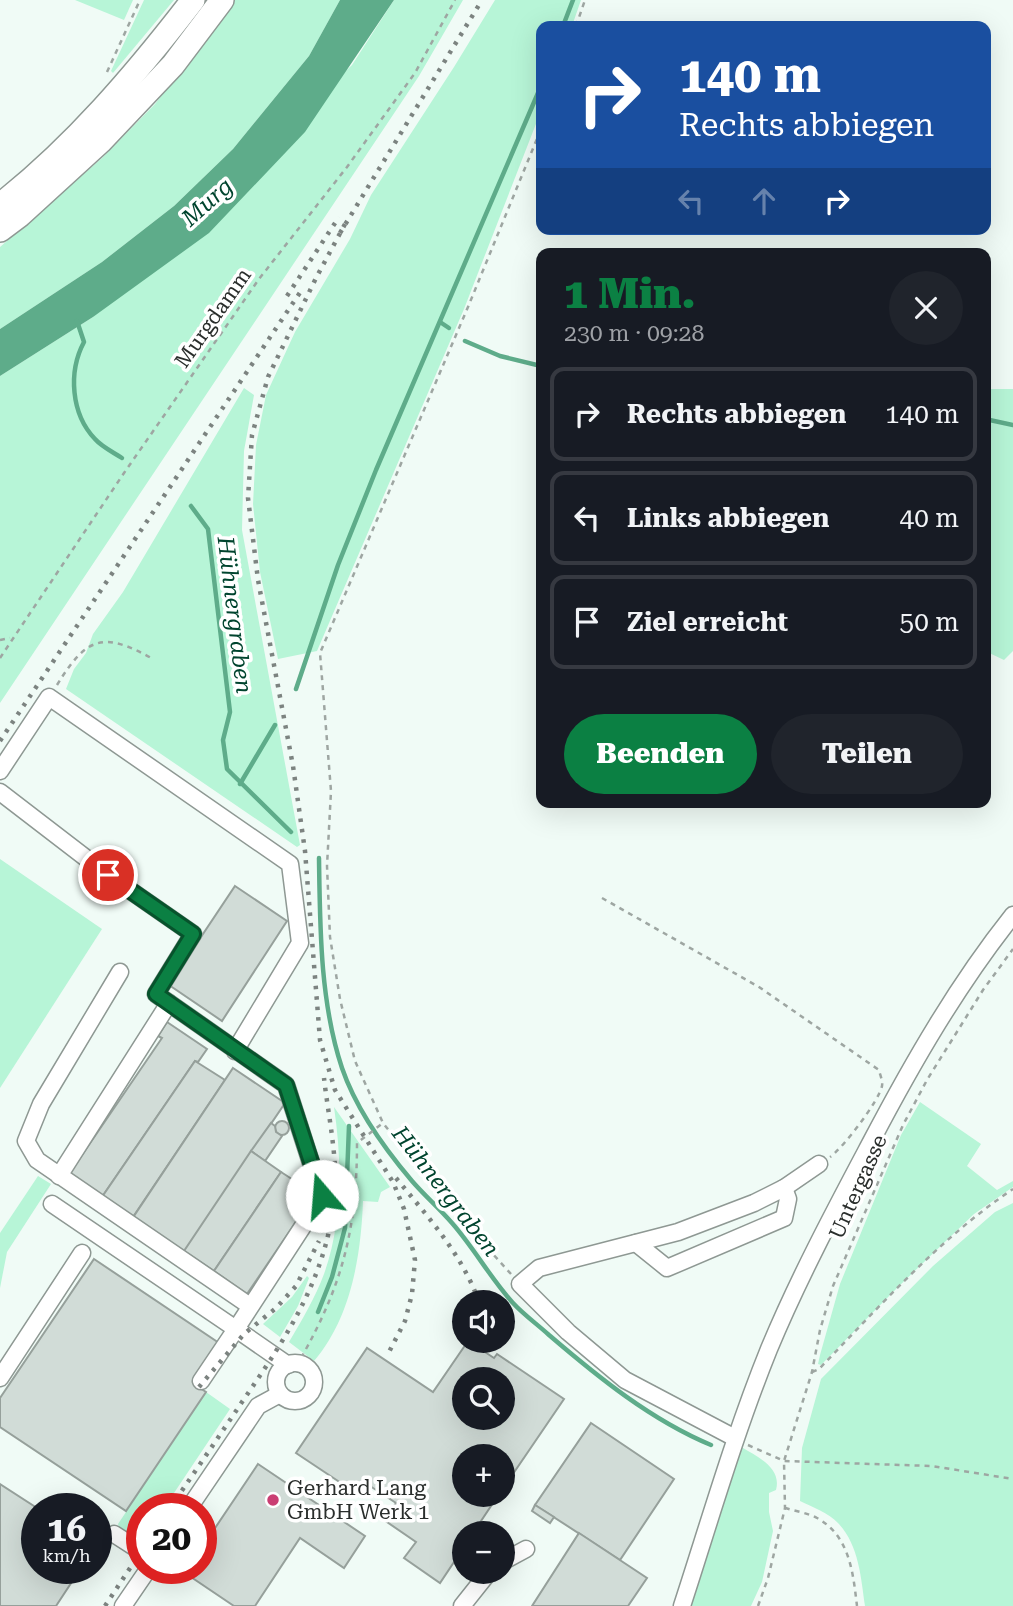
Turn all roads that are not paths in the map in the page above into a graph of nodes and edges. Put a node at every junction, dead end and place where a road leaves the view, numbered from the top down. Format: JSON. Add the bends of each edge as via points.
{"nodes":[{"id":1,"x":193,"y":0,"type":"edge"},
{"id":2,"x":222,"y":0,"type":"edge"},
{"id":3,"x":0,"y":205,"type":"edge"},
{"id":4,"x":0,"y":230,"type":"edge"},
{"id":5,"x":0,"y":771,"type":"edge"},
{"id":6,"x":0,"y":792,"type":"edge"},
{"id":7,"x":1013,"y":915,"type":"edge"},
{"id":8,"x":120,"y":972,"type":"dead end"},
{"id":9,"x":169,"y":1003,"type":"junction"},
{"id":10,"x":235,"y":1051,"type":"junction"},
{"id":11,"x":819,"y":1164,"type":"road end"},
{"id":12,"x":59,"y":1175,"type":"junction"},
{"id":13,"x":784,"y":1188,"type":"junction"},
{"id":14,"x":52,"y":1203,"type":"dead end"},
{"id":15,"x":636,"y":1243,"type":"junction"},
{"id":16,"x":82,"y":1253,"type":"dead end"},
{"id":17,"x":250,"y":1306,"type":"junction"},
{"id":18,"x":236,"y":1329,"type":"junction"},
{"id":19,"x":293,"y":1365,"type":"junction"},
{"id":20,"x":0,"y":1378,"type":"edge"},
{"id":21,"x":201,"y":1381,"type":"dead end"},
{"id":22,"x":280,"y":1394,"type":"junction"},
{"id":23,"x":735,"y":1438,"type":"junction"},
{"id":24,"x":199,"y":1493,"type":"edge"},
{"id":25,"x":114,"y":1534,"type":"dead end"},
{"id":26,"x":126,"y":1542,"type":"edge"},
{"id":27,"x":526,"y":1549,"type":"dead end"},
{"id":28,"x":515,"y":1555,"type":"edge"},
{"id":29,"x":141,"y":1584,"type":"edge"},
{"id":30,"x":479,"y":1584,"type":"edge"},
{"id":31,"x":131,"y":1603,"type":"edge"},
{"id":32,"x":461,"y":1606,"type":"edge"},
{"id":33,"x":682,"y":1606,"type":"edge"}],
"edges":[{"from":1,"to":3,"type":"highway","via":[[82,131]]},
{"from":2,"to":4,"type":"highway","via":[[173,65],[100,142]]},
{"from":5,"to":10,"type":"street","via":[[49,697],[290,864],[300,943]]},
{"from":6,"to":9,"type":"street","via":[[193,934],[156,994]]},
{"from":7,"to":23,"type":"street","via":[[985,950],[896,1094],[815,1247]]},
{"from":8,"to":12,"type":"street","via":[[41,1104],[26,1141],[37,1160]]},
{"from":9,"to":10,"type":"street"},
{"from":9,"to":12,"type":"street"},
{"from":10,"to":17,"type":"street","via":[[286,1085],[322,1196]]},
{"from":11,"to":13,"type":"street"},
{"from":12,"to":17,"type":"street"},
{"from":13,"to":15,"type":"street","via":[[678,1232]]},
{"from":13,"to":15,"type":"street","via":[[788,1199],[784,1218],[667,1268]]},
{"from":14,"to":18,"type":"street"},
{"from":15,"to":23,"type":"street","via":[[539,1268],[520,1284],[625,1380]]},
{"from":16,"to":20,"type":"street"},
{"from":17,"to":18,"type":"street"},
{"from":18,"to":19,"type":"street"},
{"from":18,"to":21,"type":"street"},
{"from":19,"to":22,"type":"street","via":[[281,1371],[277,1380]]},
{"from":19,"to":22,"type":"street","via":[[307,1368],[313,1376],[310,1394],[293,1401]]},
{"from":22,"to":24,"type":"street","via":[[258,1406]]},
{"from":23,"to":33,"type":"street"},
{"from":25,"to":26,"type":"street"},
{"from":27,"to":28,"type":"street"},
{"from":29,"to":31,"type":"street"},
{"from":30,"to":32,"type":"street"}]}
